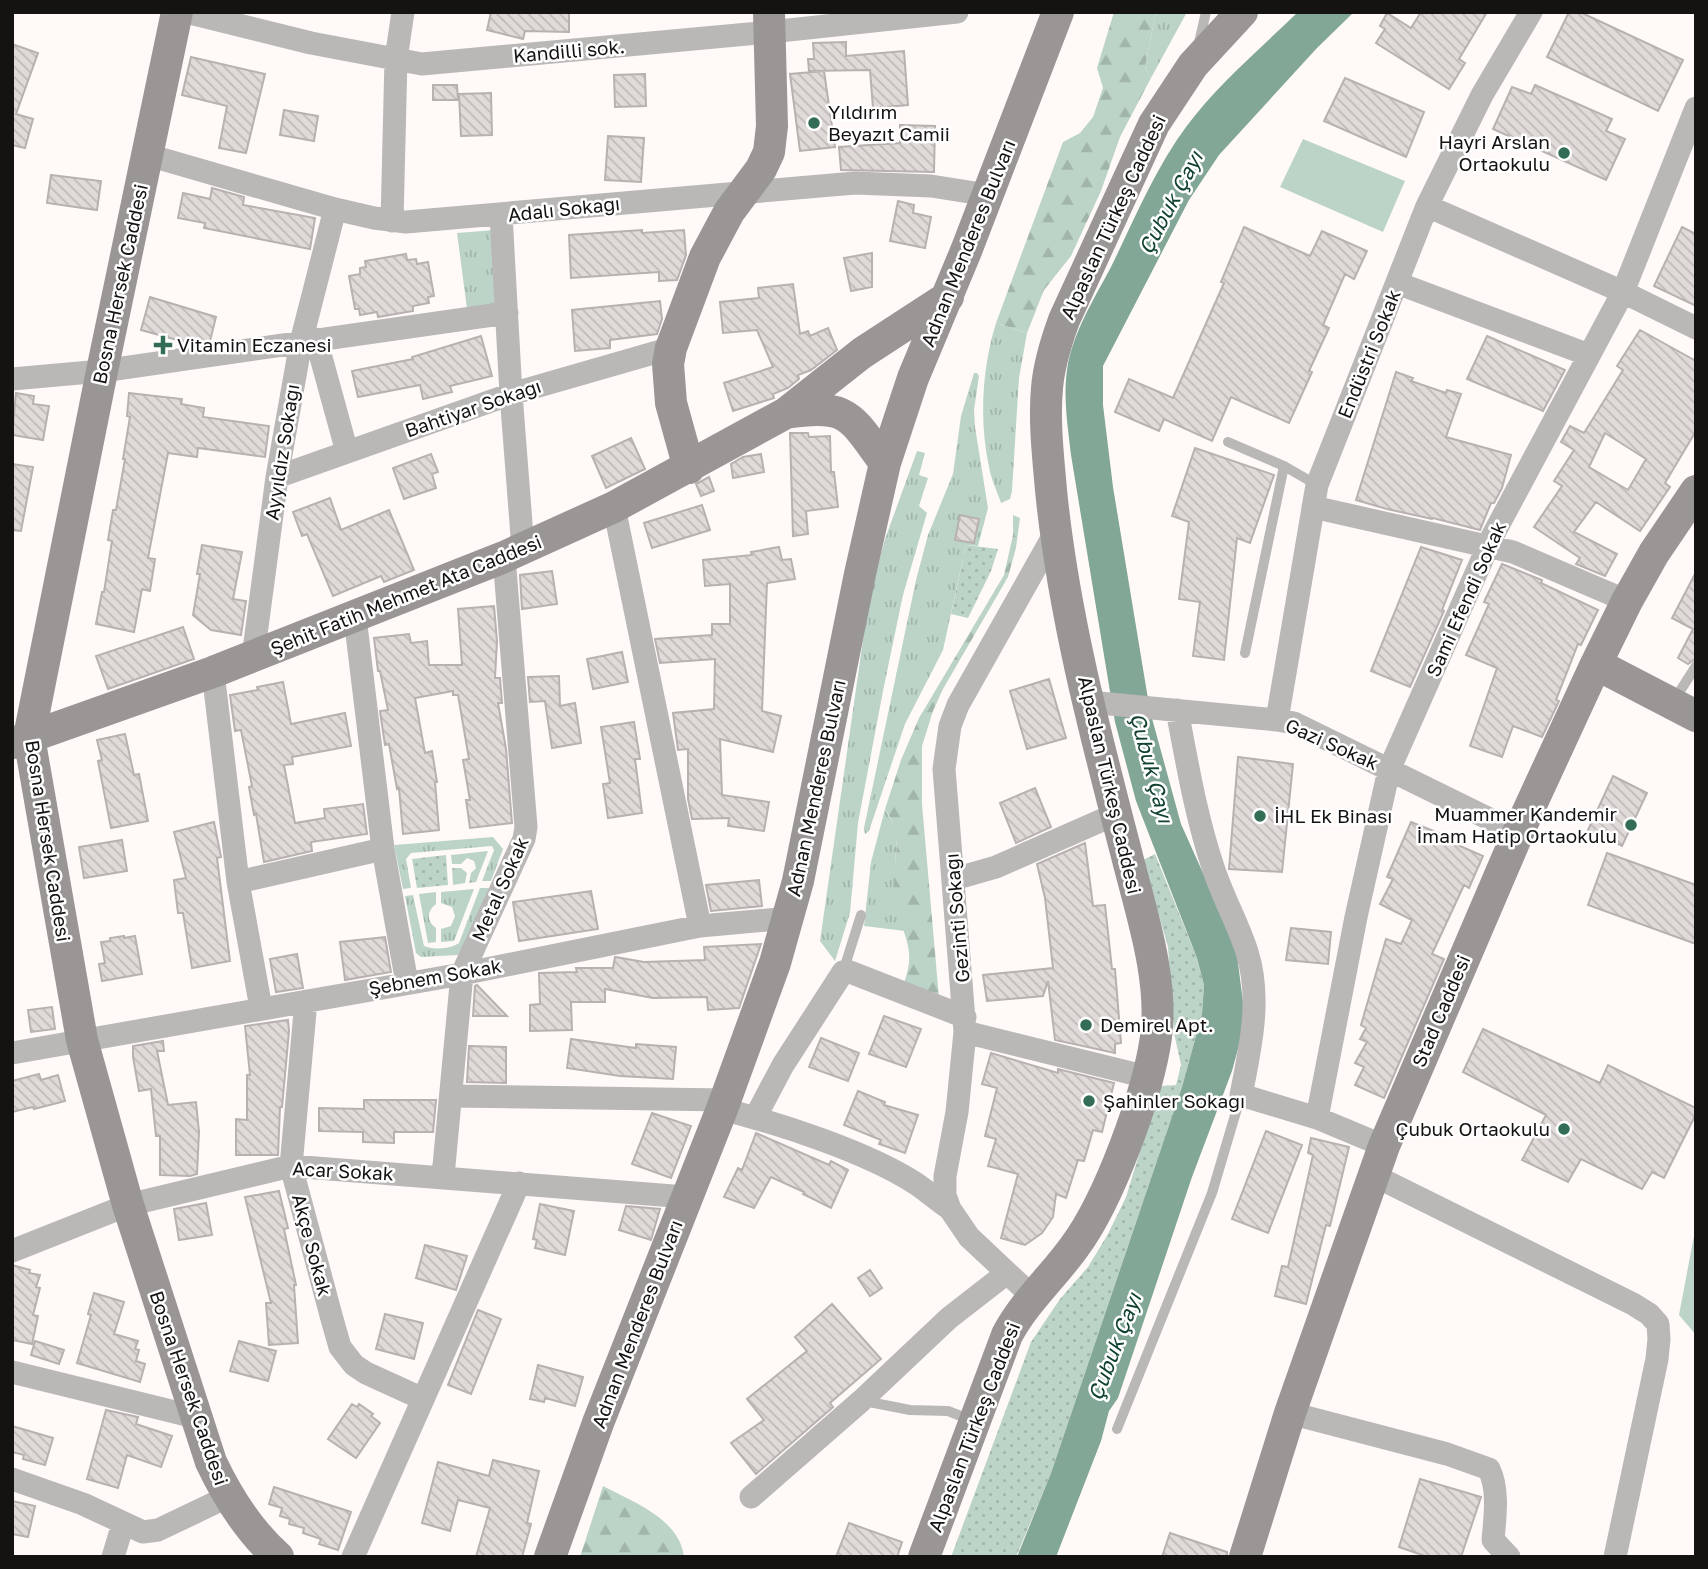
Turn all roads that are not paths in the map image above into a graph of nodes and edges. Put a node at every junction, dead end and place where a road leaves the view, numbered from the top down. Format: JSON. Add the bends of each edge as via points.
{"nodes":[{"id":1,"x":177,"y":12,"type":"edge"},
{"id":2,"x":186,"y":12,"type":"edge"},
{"id":3,"x":403,"y":12,"type":"edge"},
{"id":4,"x":957,"y":12,"type":"edge"},
{"id":5,"x":1058,"y":12,"type":"edge"},
{"id":6,"x":1206,"y":12,"type":"edge"},
{"id":7,"x":1241,"y":12,"type":"edge"},
{"id":8,"x":1531,"y":12,"type":"edge"},
{"id":9,"x":769,"y":22,"type":"edge"},
{"id":10,"x":396,"y":59,"type":"junction"},
{"id":11,"x":1193,"y":65,"type":"junction"},
{"id":12,"x":1696,"y":108,"type":"edge"},
{"id":13,"x":148,"y":155,"type":"junction"},
{"id":14,"x":747,"y":191,"type":"junction"},
{"id":15,"x":988,"y":195,"type":"junction"},
{"id":16,"x":1427,"y":206,"type":"junction"},
{"id":17,"x":335,"y":209,"type":"junction"},
{"id":18,"x":501,"y":215,"type":"junction"},
{"id":19,"x":392,"y":221,"type":"junction"},
{"id":20,"x":1397,"y":283,"type":"junction"},
{"id":21,"x":1623,"y":292,"type":"junction"},
{"id":22,"x":947,"y":297,"type":"junction"},
{"id":23,"x":507,"y":313,"type":"junction"},
{"id":24,"x":1696,"y":327,"type":"edge"},
{"id":25,"x":308,"y":340,"type":"junction"},
{"id":26,"x":671,"y":348,"type":"junction"},
{"id":27,"x":1589,"y":355,"type":"junction"},
{"id":28,"x":102,"y":371,"type":"junction"},
{"id":29,"x":12,"y":379,"type":"edge"},
{"id":30,"x":510,"y":394,"type":"junction"},
{"id":31,"x":786,"y":413,"type":"junction"},
{"id":32,"x":1228,"y":442,"type":"dead end"},
{"id":33,"x":347,"y":452,"type":"junction"},
{"id":34,"x":885,"y":463,"type":"junction"},
{"id":35,"x":1284,"y":466,"type":"junction"},
{"id":36,"x":689,"y":468,"type":"junction"},
{"id":37,"x":277,"y":477,"type":"junction"},
{"id":38,"x":1696,"y":491,"type":"edge"},
{"id":39,"x":1315,"y":496,"type":"junction"},
{"id":40,"x":614,"y":507,"type":"junction"},
{"id":41,"x":1055,"y":533,"type":"junction"},
{"id":42,"x":1490,"y":546,"type":"junction"},
{"id":43,"x":513,"y":553,"type":"junction"},
{"id":44,"x":1626,"y":601,"type":"junction"},
{"id":45,"x":355,"y":617,"type":"junction"},
{"id":46,"x":1245,"y":653,"type":"dead end"},
{"id":47,"x":253,"y":657,"type":"junction"},
{"id":48,"x":1597,"y":664,"type":"junction"},
{"id":49,"x":1696,"y":666,"type":"edge"},
{"id":50,"x":213,"y":673,"type":"junction"},
{"id":51,"x":1099,"y":703,"type":"junction"},
{"id":52,"x":1177,"y":710,"type":"junction"},
{"id":53,"x":1684,"y":710,"type":"edge"},
{"id":54,"x":1277,"y":720,"type":"junction"},
{"id":55,"x":21,"y":740,"type":"edge"},
{"id":56,"x":1389,"y":769,"type":"junction"},
{"id":57,"x":1116,"y":814,"type":"junction"},
{"id":58,"x":1518,"y":833,"type":"junction"},
{"id":59,"x":383,"y":849,"type":"junction"},
{"id":60,"x":954,"y":879,"type":"junction"},
{"id":61,"x":238,"y":882,"type":"junction"},
{"id":62,"x":861,"y":915,"type":"dead end"},
{"id":63,"x":789,"y":918,"type":"junction"},
{"id":64,"x":700,"y":926,"type":"junction"},
{"id":65,"x":843,"y":972,"type":"junction"},
{"id":66,"x":462,"y":974,"type":"junction"},
{"id":67,"x":407,"y":983,"type":"junction"},
{"id":68,"x":306,"y":1001,"type":"junction"},
{"id":69,"x":261,"y":1008,"type":"junction"},
{"id":70,"x":965,"y":1024,"type":"junction"},
{"id":71,"x":82,"y":1040,"type":"junction"},
{"id":72,"x":12,"y":1053,"type":"edge"},
{"id":73,"x":1147,"y":1077,"type":"junction"},
{"id":74,"x":452,"y":1096,"type":"junction"},
{"id":75,"x":1241,"y":1096,"type":"junction"},
{"id":76,"x":723,"y":1105,"type":"junction"},
{"id":77,"x":755,"y":1118,"type":"junction"},
{"id":78,"x":1317,"y":1118,"type":"junction"},
{"id":79,"x":1378,"y":1160,"type":"junction"},
{"id":80,"x":291,"y":1166,"type":"junction"},
{"id":81,"x":443,"y":1177,"type":"junction"},
{"id":82,"x":519,"y":1183,"type":"junction"},
{"id":83,"x":686,"y":1197,"type":"junction"},
{"id":84,"x":128,"y":1205,"type":"junction"},
{"id":85,"x":950,"y":1209,"type":"junction"},
{"id":86,"x":12,"y":1251,"type":"edge"},
{"id":87,"x":1007,"y":1273,"type":"junction"},
{"id":88,"x":1032,"y":1296,"type":"junction"},
{"id":89,"x":12,"y":1372,"type":"edge"},
{"id":90,"x":424,"y":1399,"type":"junction"},
{"id":91,"x":861,"y":1401,"type":"junction"},
{"id":92,"x":1290,"y":1413,"type":"junction"},
{"id":93,"x":195,"y":1417,"type":"junction"},
{"id":94,"x":976,"y":1421,"type":"junction"},
{"id":95,"x":1117,"y":1429,"type":"dead end"},
{"id":96,"x":12,"y":1479,"type":"edge"},
{"id":97,"x":227,"y":1497,"type":"junction"},
{"id":98,"x":751,"y":1497,"type":"dead end"},
{"id":99,"x":123,"y":1524,"type":"junction"},
{"id":100,"x":1495,"y":1551,"type":"edge"},
{"id":101,"x":113,"y":1557,"type":"edge"},
{"id":102,"x":278,"y":1557,"type":"edge"},
{"id":103,"x":353,"y":1557,"type":"edge"},
{"id":104,"x":550,"y":1557,"type":"edge"},
{"id":105,"x":924,"y":1557,"type":"edge"},
{"id":106,"x":1245,"y":1557,"type":"edge"},
{"id":107,"x":1615,"y":1557,"type":"edge"}],
"edges":[{"from":1,"to":13,"type":"main road","name":"Bosna Hersek Caddesi"},
{"from":2,"to":10,"type":"street","name":"Kandilli sok."},
{"from":3,"to":10,"type":"street"},
{"from":4,"to":9,"type":"street","name":"Kandilli sok."},
{"from":5,"to":15,"type":"main road","name":"Adnan Menderes Bulvarı"},
{"from":6,"to":11,"type":"lane"},
{"from":7,"to":11,"type":"main road","name":"Alpaslan Türkeş Caddesi"},
{"from":8,"to":16,"type":"street","name":"Endüstri Sokak","via":[[1482,95]]},
{"from":9,"to":10,"type":"street","name":"Kandilli sok.","via":[[422,64]]},
{"from":9,"to":14,"type":"main road","via":[[769,152]]},
{"from":10,"to":19,"type":"street"},
{"from":11,"to":41,"type":"main road","name":"Alpaslan Türkeş Caddesi","via":[[1140,151],[1056,342],[1046,412]]},
{"from":12,"to":21,"type":"street","name":"Sami Efendi Sokak"},
{"from":13,"to":17,"type":"street","name":"Adalı Sokağı"},
{"from":13,"to":28,"type":"main road","name":"Bosna Hersek Caddesi"},
{"from":14,"to":15,"type":"street","name":"Adalı Sokağı","via":[[883,183]]},
{"from":14,"to":18,"type":"street","name":"Adalı Sokağı"},
{"from":14,"to":26,"type":"main road","via":[[729,212],[705,257]]},
{"from":15,"to":22,"type":"main road","name":"Adnan Menderes Bulvarı"},
{"from":16,"to":20,"type":"street","name":"Endüstri Sokak"},
{"from":16,"to":21,"type":"street"},
{"from":17,"to":19,"type":"street","name":"Adalı Sokağı"},
{"from":17,"to":25,"type":"street","name":"Ayyıldız Sokağı"},
{"from":18,"to":19,"type":"street","name":"Adalı Sokağı"},
{"from":18,"to":23,"type":"street","name":"Metal Sokak"},
{"from":20,"to":27,"type":"street"},
{"from":20,"to":39,"type":"street","name":"Endüstri Sokak"},
{"from":21,"to":24,"type":"street"},
{"from":21,"to":27,"type":"street","name":"Sami Efendi Sokak"},
{"from":22,"to":31,"type":"main road","name":"Şehit Fatih Mehmet Ata Caddesi","via":[[862,353]]},
{"from":22,"to":34,"type":"main road","name":"Adnan Menderes Bulvarı","via":[[913,378]]},
{"from":23,"to":25,"type":"street"},
{"from":23,"to":30,"type":"street","name":"Metal Sokak"},
{"from":25,"to":28,"type":"street"},
{"from":25,"to":33,"type":"street"},
{"from":25,"to":37,"type":"street","name":"Ayyıldız Sokağı"},
{"from":26,"to":30,"type":"street","name":"Bahtiyar Sokağı"},
{"from":26,"to":36,"type":"main road","via":[[671,403]]},
{"from":27,"to":42,"type":"street","name":"Sami Efendi Sokak"},
{"from":28,"to":29,"type":"street"},
{"from":28,"to":55,"type":"main road","name":"Bosna Hersek Caddesi"},
{"from":30,"to":33,"type":"street","name":"Bahtiyar Sokağı"},
{"from":30,"to":43,"type":"street","name":"Metal Sokak"},
{"from":31,"to":34,"type":"main road","name":"Şehit Fatih Mehmet Ata Caddesi","via":[[829,409],[851,419]]},
{"from":31,"to":36,"type":"main road","name":"Şehit Fatih Mehmet Ata Caddesi"},
{"from":32,"to":35,"type":"lane"},
{"from":33,"to":37,"type":"street","name":"Bahtiyar Sokağı"},
{"from":34,"to":63,"type":"main road","name":"Adnan Menderes Bulvarı"},
{"from":35,"to":39,"type":"lane"},
{"from":35,"to":46,"type":"lane"},
{"from":36,"to":40,"type":"main road","name":"Şehit Fatih Mehmet Ata Caddesi"},
{"from":37,"to":47,"type":"street","name":"Ayyıldız Sokağı"},
{"from":38,"to":44,"type":"main road","name":"Stad Caddesi"},
{"from":39,"to":42,"type":"street"},
{"from":39,"to":54,"type":"street","name":"Endüstri Sokak"},
{"from":40,"to":43,"type":"main road","name":"Şehit Fatih Mehmet Ata Caddesi"},
{"from":40,"to":64,"type":"street"},
{"from":41,"to":51,"type":"main road","name":"Alpaslan Türkeş Caddesi"},
{"from":41,"to":60,"type":"street","name":"Gezinti Sokağı","via":[[950,726],[944,769]]},
{"from":42,"to":44,"type":"street"},
{"from":42,"to":56,"type":"street","name":"Sami Efendi Sokak"},
{"from":43,"to":45,"type":"main road","name":"Şehit Fatih Mehmet Ata Caddesi"},
{"from":43,"to":66,"type":"street","name":"Metal Sokak","via":[[526,827]]},
{"from":44,"to":48,"type":"main road","name":"Stad Caddesi"},
{"from":45,"to":47,"type":"main road","name":"Şehit Fatih Mehmet Ata Caddesi"},
{"from":45,"to":59,"type":"street"},
{"from":47,"to":50,"type":"main road","name":"Şehit Fatih Mehmet Ata Caddesi"},
{"from":48,"to":53,"type":"main road"},
{"from":48,"to":58,"type":"main road","name":"Stad Caddesi"},
{"from":49,"to":53,"type":"lane"},
{"from":50,"to":55,"type":"main road","name":"Şehit Fatih Mehmet Ata Caddesi"},
{"from":50,"to":61,"type":"street"},
{"from":51,"to":52,"type":"street","name":"Gazi Sokak"},
{"from":51,"to":57,"type":"main road","name":"Alpaslan Türkeş Caddesi"},
{"from":52,"to":54,"type":"street","name":"Gazi Sokak"},
{"from":52,"to":75,"type":"street","via":[[1210,857],[1252,976],[1254,1022]]},
{"from":54,"to":56,"type":"street","name":"Gazi Sokak","via":[[1310,730]]},
{"from":55,"to":71,"type":"main road","name":"Bosna Hersek Caddesi"},
{"from":56,"to":58,"type":"street","name":"Gazi Sokak"},
{"from":56,"to":78,"type":"street","name":"Sami Efendi Sokak"},
{"from":57,"to":60,"type":"street","via":[[996,867]]},
{"from":57,"to":73,"type":"main road","name":"Alpaslan Türkeş Caddesi","via":[[1157,997],[1156,1034]]},
{"from":58,"to":79,"type":"main road","name":"Stad Caddesi"},
{"from":59,"to":61,"type":"street"},
{"from":59,"to":67,"type":"street"},
{"from":60,"to":70,"type":"street","name":"Gezinti Sokağı"},
{"from":61,"to":69,"type":"street"},
{"from":62,"to":65,"type":"lane"},
{"from":63,"to":64,"type":"street","name":"Şebnem Sokak"},
{"from":63,"to":76,"type":"main road","name":"Adnan Menderes Bulvarı"},
{"from":64,"to":66,"type":"street","name":"Şebnem Sokak"},
{"from":65,"to":70,"type":"street"},
{"from":65,"to":77,"type":"street"},
{"from":66,"to":67,"type":"street","name":"Şebnem Sokak"},
{"from":66,"to":74,"type":"street","name":"Metal Sokak"},
{"from":67,"to":68,"type":"street","name":"Şebnem Sokak"},
{"from":68,"to":69,"type":"street","name":"Şebnem Sokak"},
{"from":68,"to":80,"type":"street","name":"Akçe Sokak"},
{"from":69,"to":71,"type":"street","name":"Şebnem Sokak"},
{"from":70,"to":73,"type":"street"},
{"from":70,"to":85,"type":"street","name":"Gezinti Sokağı","via":[[957,1112],[945,1176]]},
{"from":71,"to":72,"type":"street","name":"Şebnem Sokak"},
{"from":71,"to":84,"type":"main road","name":"Bosna Hersek Caddesi"},
{"from":73,"to":88,"type":"main road","name":"Alpaslan Türkeş Caddesi","via":[[1119,1159],[1091,1218],[1077,1244]]},
{"from":74,"to":76,"type":"street"},
{"from":74,"to":81,"type":"street","name":"Metal Sokak"},
{"from":75,"to":78,"type":"street"},
{"from":75,"to":95,"type":"lane","via":[[1212,1193]]},
{"from":76,"to":77,"type":"street"},
{"from":76,"to":83,"type":"main road","name":"Adnan Menderes Bulvarı"},
{"from":77,"to":85,"type":"street","via":[[883,1166]]},
{"from":78,"to":79,"type":"street"},
{"from":79,"to":92,"type":"main road","name":"Stad Caddesi"},
{"from":79,"to":107,"type":"street","via":[[1633,1304],[1658,1324],[1657,1359]]},
{"from":80,"to":81,"type":"street","name":"Acar Sokak"},
{"from":80,"to":84,"type":"street","name":"Acar Sokak"},
{"from":80,"to":90,"type":"street","name":"Akçe Sokak","via":[[340,1348],[366,1373]]},
{"from":81,"to":82,"type":"street","name":"Acar Sokak"},
{"from":82,"to":83,"type":"street","name":"Acar Sokak"},
{"from":82,"to":90,"type":"street"},
{"from":83,"to":104,"type":"main road","name":"Adnan Menderes Bulvarı"},
{"from":84,"to":86,"type":"street","name":"Acar Sokak"},
{"from":84,"to":93,"type":"main road","name":"Bosna Hersek Caddesi"},
{"from":85,"to":87,"type":"street","name":"Gezinti Sokağı","via":[[969,1237]]},
{"from":87,"to":88,"type":"street","name":"Gezinti Sokağı"},
{"from":87,"to":91,"type":"street","via":[[949,1318]]},
{"from":88,"to":94,"type":"main road","name":"Alpaslan Türkeş Caddesi","via":[[1007,1335]]},
{"from":89,"to":93,"type":"street"},
{"from":90,"to":103,"type":"street"},
{"from":91,"to":94,"type":"lane","via":[[948,1411]]},
{"from":91,"to":98,"type":"street"},
{"from":92,"to":100,"type":"street","via":[[1489,1469],[1496,1510]]},
{"from":92,"to":106,"type":"main road","name":"Stad Caddesi"},
{"from":93,"to":97,"type":"main road","name":"Bosna Hersek Caddesi"},
{"from":94,"to":105,"type":"main road","name":"Alpaslan Türkeş Caddesi"},
{"from":96,"to":99,"type":"street","via":[[83,1504]]},
{"from":97,"to":99,"type":"street","via":[[158,1530],[143,1532]]},
{"from":97,"to":102,"type":"main road","name":"Bosna Hersek Caddesi"},
{"from":99,"to":101,"type":"street"}]}
